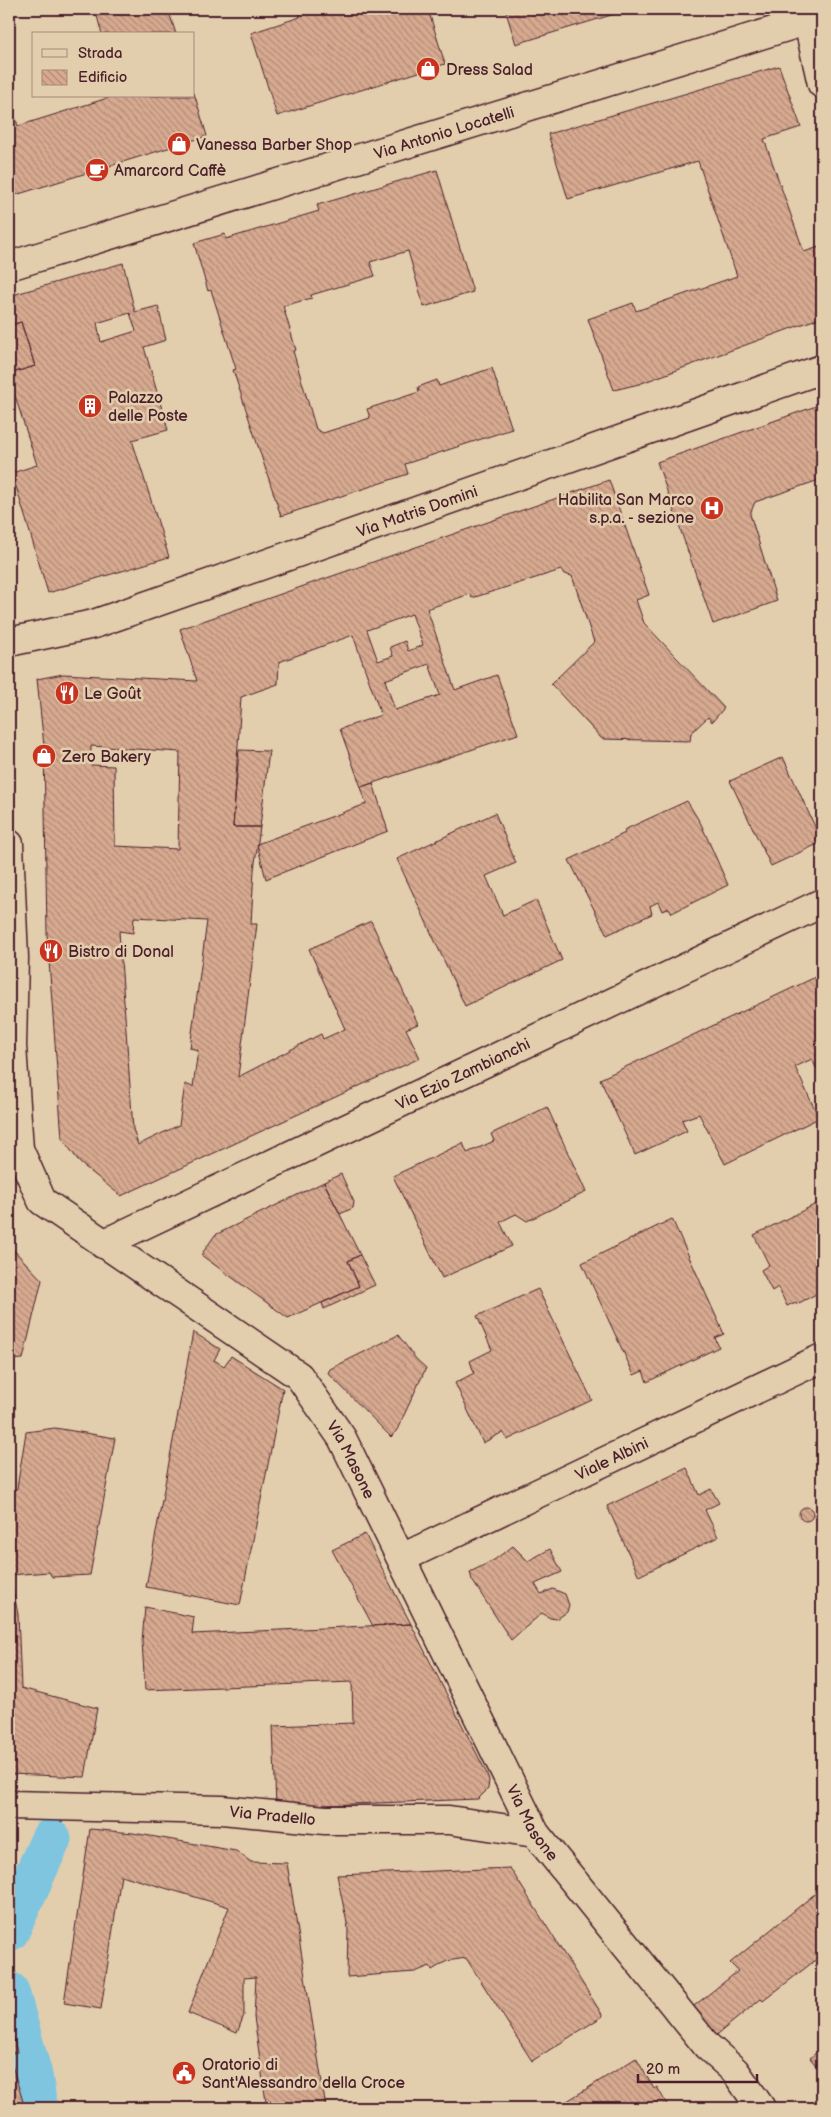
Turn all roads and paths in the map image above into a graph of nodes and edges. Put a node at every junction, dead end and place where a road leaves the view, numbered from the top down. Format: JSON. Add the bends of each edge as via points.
{"nodes":[{"id":1,"x":812,"y":15,"type":"edge"},
{"id":2,"x":822,"y":84,"type":"edge"},
{"id":3,"x":9,"y":266,"type":"edge"},
{"id":4,"x":822,"y":368,"type":"edge"},
{"id":5,"x":9,"y":642,"type":"edge"},
{"id":6,"x":9,"y":844,"type":"edge"},
{"id":7,"x":822,"y":903,"type":"edge"},
{"id":8,"x":103,"y":1244,"type":"junction"},
{"id":9,"x":822,"y":1358,"type":"edge"},
{"id":10,"x":402,"y":1558,"type":"junction"},
{"id":11,"x":9,"y":1805,"type":"edge"},
{"id":12,"x":534,"y":1834,"type":"junction"},
{"id":13,"x":761,"y":2108,"type":"edge"}],
"edges":[{"from":1,"to":2,"type":"street"},
{"from":1,"to":3,"type":"street","name":"Via Antonio Locatelli"},
{"from":4,"to":5,"type":"street","name":"Via Matris Domini","via":[[94,624]]},
{"from":6,"to":8,"type":"street","name":"Via Masone","via":[[14,958],[12,1046],[19,1149],[42,1201]]},
{"from":7,"to":8,"type":"street","name":"Via Ezio Zambianchi"},
{"from":8,"to":10,"type":"street","name":"Via Masone","via":[[299,1376],[342,1438]]},
{"from":9,"to":10,"type":"street","name":"Viale Albini"},
{"from":10,"to":12,"type":"street","name":"Via Masone"},
{"from":11,"to":12,"type":"street","name":"Via Pradello","via":[[222,1810],[325,1820],[449,1820]]},
{"from":12,"to":13,"type":"street","name":"Via Masone","via":[[707,2046],[735,2071]]}]}
